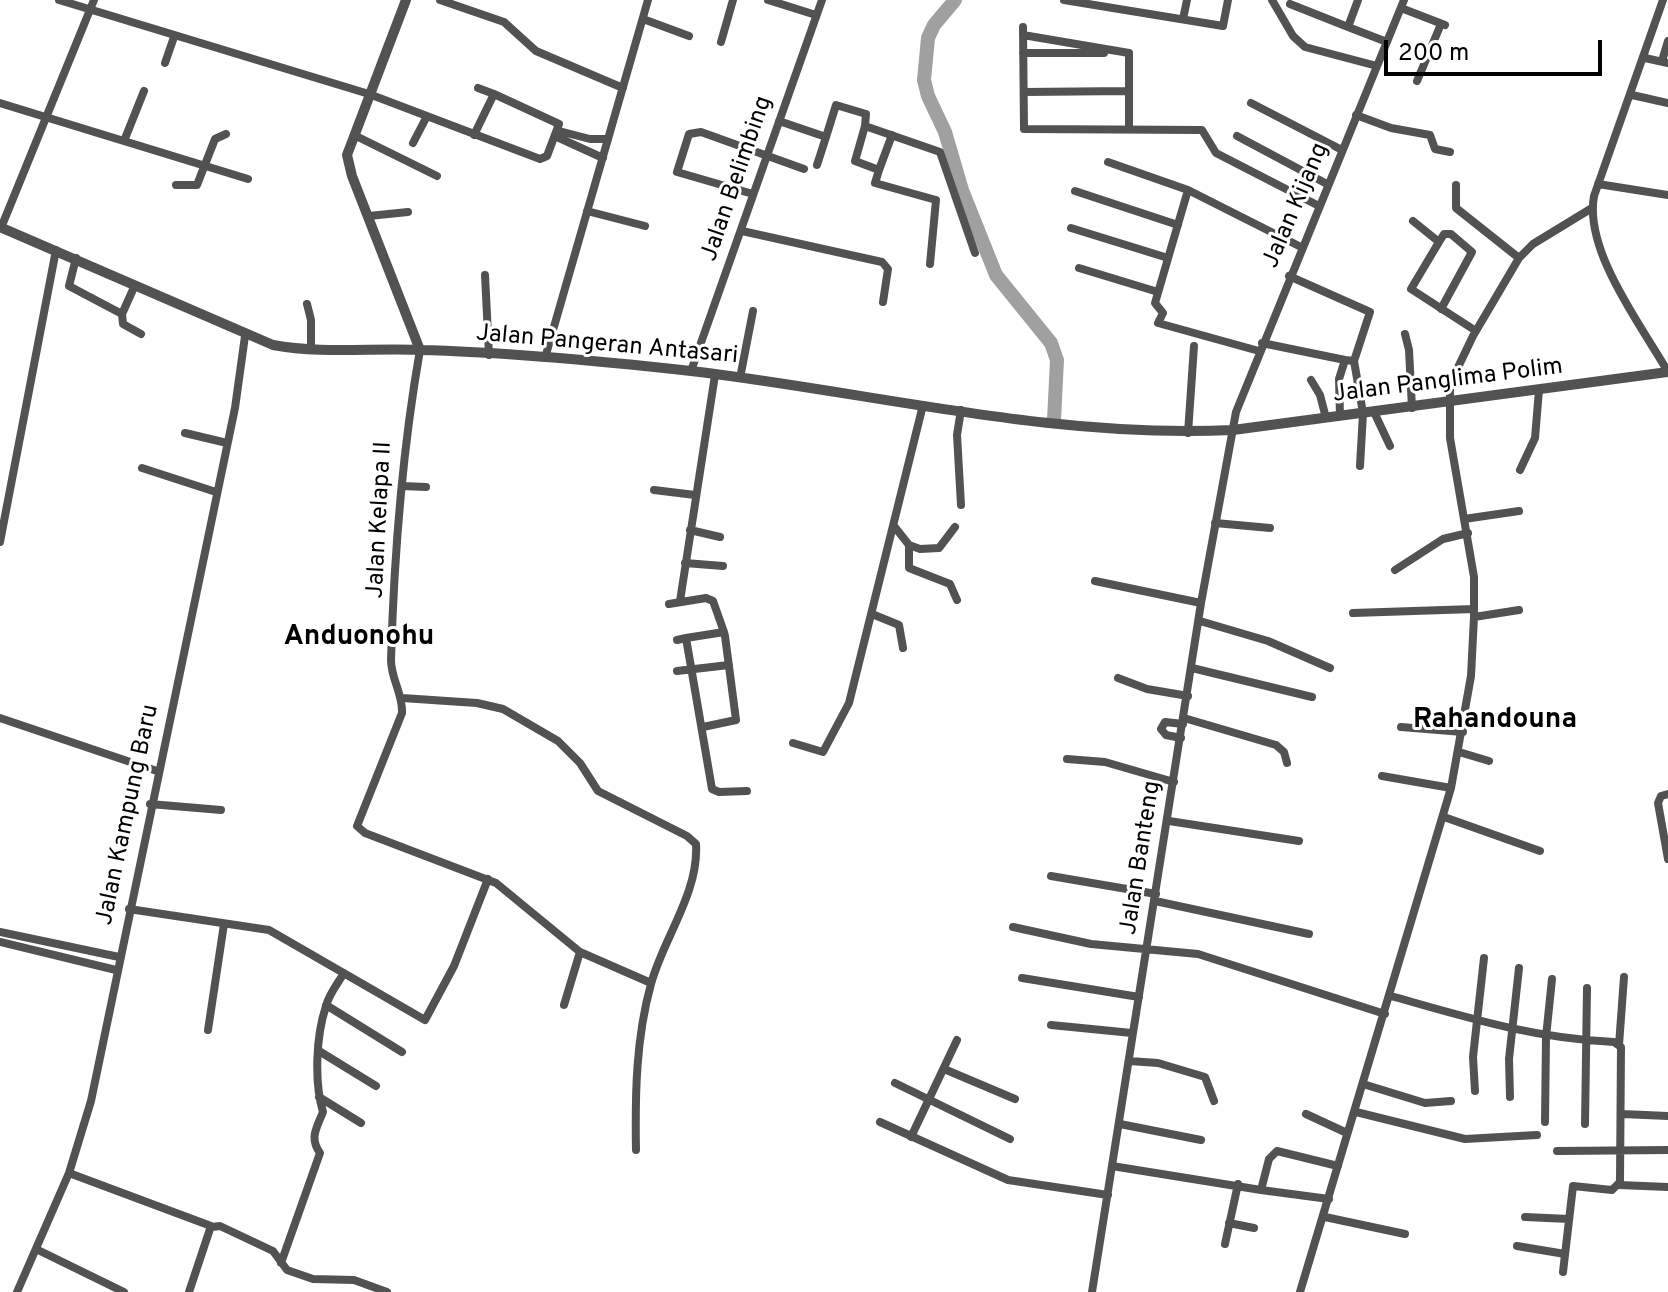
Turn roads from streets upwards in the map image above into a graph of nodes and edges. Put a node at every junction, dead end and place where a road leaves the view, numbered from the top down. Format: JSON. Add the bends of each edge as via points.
{"nodes":[{"id":1,"x":59,"y":0,"type":"edge"},
{"id":2,"x":94,"y":0,"type":"edge"},
{"id":3,"x":406,"y":0,"type":"edge"},
{"id":4,"x":440,"y":0,"type":"edge"},
{"id":5,"x":733,"y":0,"type":"edge"},
{"id":6,"x":768,"y":0,"type":"edge"},
{"id":7,"x":822,"y":0,"type":"edge"},
{"id":8,"x":1064,"y":0,"type":"edge"},
{"id":9,"x":1147,"y":0,"type":"edge"},
{"id":10,"x":1187,"y":0,"type":"edge"},
{"id":11,"x":1228,"y":0,"type":"edge"},
{"id":12,"x":1272,"y":0,"type":"edge"},
{"id":13,"x":1358,"y":0,"type":"edge"},
{"id":14,"x":646,"y":1,"type":"edge"},
{"id":15,"x":1106,"y":3,"type":"edge"},
{"id":16,"x":1290,"y":4,"type":"dead end"},
{"id":17,"x":1403,"y":4,"type":"edge"},
{"id":18,"x":1664,"y":5,"type":"edge"},
{"id":19,"x":90,"y":10,"type":"junction"},
{"id":20,"x":1145,"y":12,"type":"junction"},
{"id":21,"x":816,"y":15,"type":"junction"},
{"id":22,"x":643,"y":19,"type":"junction"},
{"id":23,"x":1183,"y":19,"type":"junction"},
{"id":24,"x":1348,"y":27,"type":"junction"},
{"id":25,"x":689,"y":36,"type":"dead end"},
{"id":26,"x":174,"y":37,"type":"junction"},
{"id":27,"x":1668,"y":41,"type":"edge"},
{"id":28,"x":721,"y":42,"type":"dead end"},
{"id":29,"x":1387,"y":42,"type":"junction"},
{"id":30,"x":1023,"y":53,"type":"junction"},
{"id":31,"x":1129,"y":53,"type":"junction"},
{"id":32,"x":1645,"y":58,"type":"junction"},
{"id":33,"x":1665,"y":62,"type":"edge"},
{"id":34,"x":165,"y":63,"type":"dead end"},
{"id":35,"x":1377,"y":66,"type":"junction"},
{"id":36,"x":1417,"y":81,"type":"dead end"},
{"id":37,"x":478,"y":88,"type":"dead end"},
{"id":38,"x":623,"y":88,"type":"junction"},
{"id":39,"x":144,"y":91,"type":"dead end"},
{"id":40,"x":1129,"y":91,"type":"junction"},
{"id":41,"x":1024,"y":92,"type":"junction"},
{"id":42,"x":369,"y":94,"type":"junction"},
{"id":43,"x":494,"y":94,"type":"junction"},
{"id":44,"x":1632,"y":95,"type":"junction"},
{"id":45,"x":0,"y":103,"type":"edge"},
{"id":46,"x":1251,"y":103,"type":"dead end"},
{"id":47,"x":1668,"y":103,"type":"edge"},
{"id":48,"x":1356,"y":115,"type":"junction"},
{"id":49,"x":427,"y":116,"type":"junction"},
{"id":50,"x":47,"y":119,"type":"junction"},
{"id":51,"x":779,"y":121,"type":"junction"},
{"id":52,"x":865,"y":126,"type":"junction"},
{"id":53,"x":1129,"y":129,"type":"junction"},
{"id":54,"x":226,"y":134,"type":"dead end"},
{"id":55,"x":558,"y":134,"type":"junction"},
{"id":56,"x":354,"y":135,"type":"junction"},
{"id":57,"x":474,"y":135,"type":"junction"},
{"id":58,"x":892,"y":135,"type":"junction"},
{"id":59,"x":1237,"y":136,"type":"dead end"},
{"id":60,"x":826,"y":137,"type":"junction"},
{"id":61,"x":608,"y":139,"type":"junction"},
{"id":62,"x":124,"y":141,"type":"junction"},
{"id":63,"x":413,"y":143,"type":"dead end"},
{"id":64,"x":1342,"y":150,"type":"junction"},
{"id":65,"x":1450,"y":152,"type":"dead end"},
{"id":66,"x":767,"y":156,"type":"junction"},
{"id":67,"x":603,"y":158,"type":"junction"},
{"id":68,"x":1108,"y":162,"type":"dead end"},
{"id":69,"x":817,"y":165,"type":"dead end"},
{"id":70,"x":205,"y":168,"type":"junction"},
{"id":71,"x":804,"y":169,"type":"dead end"},
{"id":72,"x":879,"y":170,"type":"junction"},
{"id":73,"x":437,"y":176,"type":"dead end"},
{"id":74,"x":248,"y":179,"type":"dead end"},
{"id":75,"x":1327,"y":184,"type":"junction"},
{"id":76,"x":1598,"y":184,"type":"junction"},
{"id":77,"x":176,"y":185,"type":"dead end"},
{"id":78,"x":1456,"y":185,"type":"dead end"},
{"id":79,"x":1188,"y":190,"type":"junction"},
{"id":80,"x":1075,"y":191,"type":"dead end"},
{"id":81,"x":753,"y":194,"type":"junction"},
{"id":82,"x":1668,"y":195,"type":"edge"},
{"id":83,"x":936,"y":200,"type":"junction"},
{"id":84,"x":957,"y":201,"type":"junction"},
{"id":85,"x":1319,"y":206,"type":"junction"},
{"id":86,"x":1592,"y":208,"type":"junction"},
{"id":87,"x":587,"y":211,"type":"junction"},
{"id":88,"x":408,"y":212,"type":"dead end"},
{"id":89,"x":369,"y":216,"type":"junction"},
{"id":90,"x":1413,"y":221,"type":"dead end"},
{"id":91,"x":1178,"y":225,"type":"junction"},
{"id":92,"x":645,"y":226,"type":"dead end"},
{"id":93,"x":0,"y":228,"type":"edge"},
{"id":94,"x":1071,"y":228,"type":"dead end"},
{"id":95,"x":742,"y":231,"type":"junction"},
{"id":96,"x":1439,"y":242,"type":"junction"},
{"id":97,"x":1301,"y":247,"type":"junction"},
{"id":98,"x":56,"y":250,"type":"junction"},
{"id":99,"x":975,"y":253,"type":"dead end"},
{"id":100,"x":76,"y":258,"type":"junction"},
{"id":101,"x":1168,"y":258,"type":"junction"},
{"id":102,"x":1519,"y":258,"type":"junction"},
{"id":103,"x":930,"y":264,"type":"dead end"},
{"id":104,"x":1079,"y":268,"type":"dead end"},
{"id":105,"x":485,"y":275,"type":"dead end"},
{"id":106,"x":1289,"y":276,"type":"junction"},
{"id":107,"x":135,"y":285,"type":"junction"},
{"id":108,"x":1158,"y":292,"type":"junction"},
{"id":109,"x":883,"y":302,"type":"dead end"},
{"id":110,"x":307,"y":304,"type":"dead end"},
{"id":111,"x":1441,"y":309,"type":"junction"},
{"id":112,"x":753,"y":311,"type":"dead end"},
{"id":113,"x":122,"y":314,"type":"junction"},
{"id":114,"x":1476,"y":331,"type":"junction"},
{"id":115,"x":141,"y":334,"type":"dead end"},
{"id":116,"x":1405,"y":334,"type":"dead end"},
{"id":117,"x":245,"y":336,"type":"junction"},
{"id":118,"x":1194,"y":346,"type":"dead end"},
{"id":119,"x":1261,"y":347,"type":"junction"},
{"id":120,"x":311,"y":350,"type":"junction"},
{"id":121,"x":420,"y":350,"type":"junction"},
{"id":122,"x":489,"y":355,"type":"junction"},
{"id":123,"x":545,"y":358,"type":"junction"},
{"id":124,"x":1349,"y":360,"type":"junction"},
{"id":125,"x":691,"y":371,"type":"junction"},
{"id":126,"x":1668,"y":372,"type":"edge"},
{"id":127,"x":715,"y":375,"type":"junction"},
{"id":128,"x":740,"y":378,"type":"junction"},
{"id":129,"x":1311,"y":380,"type":"dead end"},
{"id":130,"x":1539,"y":390,"type":"junction"},
{"id":131,"x":1450,"y":402,"type":"junction"},
{"id":132,"x":923,"y":405,"type":"junction"},
{"id":133,"x":1412,"y":408,"type":"junction"},
{"id":134,"x":961,"y":410,"type":"junction"},
{"id":135,"x":1369,"y":413,"type":"junction"},
{"id":136,"x":1340,"y":416,"type":"junction"},
{"id":137,"x":1326,"y":418,"type":"junction"},
{"id":138,"x":1233,"y":430,"type":"junction"},
{"id":139,"x":185,"y":433,"type":"dead end"},
{"id":140,"x":1188,"y":433,"type":"junction"},
{"id":141,"x":227,"y":443,"type":"junction"},
{"id":142,"x":1390,"y":446,"type":"dead end"},
{"id":143,"x":1360,"y":466,"type":"dead end"},
{"id":144,"x":142,"y":468,"type":"dead end"},
{"id":145,"x":1520,"y":470,"type":"dead end"},
{"id":146,"x":402,"y":486,"type":"junction"},
{"id":147,"x":426,"y":487,"type":"dead end"},
{"id":148,"x":654,"y":490,"type":"dead end"},
{"id":149,"x":216,"y":492,"type":"junction"},
{"id":150,"x":695,"y":495,"type":"junction"},
{"id":151,"x":961,"y":505,"type":"dead end"},
{"id":152,"x":1519,"y":511,"type":"dead end"},
{"id":153,"x":1464,"y":519,"type":"junction"},
{"id":154,"x":1215,"y":523,"type":"junction"},
{"id":155,"x":893,"y":525,"type":"junction"},
{"id":156,"x":955,"y":527,"type":"dead end"},
{"id":157,"x":1270,"y":528,"type":"dead end"},
{"id":158,"x":690,"y":530,"type":"junction"},
{"id":159,"x":1468,"y":533,"type":"junction"},
{"id":160,"x":720,"y":537,"type":"dead end"},
{"id":161,"x":0,"y":542,"type":"edge"},
{"id":162,"x":909,"y":545,"type":"junction"},
{"id":163,"x":685,"y":563,"type":"junction"},
{"id":164,"x":723,"y":566,"type":"dead end"},
{"id":165,"x":1395,"y":570,"type":"dead end"},
{"id":166,"x":1095,"y":581,"type":"dead end"},
{"id":167,"x":957,"y":600,"type":"dead end"},
{"id":168,"x":680,"y":601,"type":"junction"},
{"id":169,"x":1201,"y":603,"type":"junction"},
{"id":170,"x":669,"y":604,"type":"dead end"},
{"id":171,"x":1519,"y":610,"type":"dead end"},
{"id":172,"x":1353,"y":613,"type":"dead end"},
{"id":173,"x":1474,"y":613,"type":"junction"},
{"id":174,"x":872,"y":614,"type":"junction"},
{"id":175,"x":1200,"y":621,"type":"junction"},
{"id":176,"x":724,"y":632,"type":"junction"},
{"id":177,"x":903,"y":648,"type":"dead end"},
{"id":178,"x":729,"y":665,"type":"junction"},
{"id":179,"x":1192,"y":668,"type":"junction"},
{"id":180,"x":1330,"y":668,"type":"dead end"},
{"id":181,"x":693,"y":669,"type":"junction"},
{"id":182,"x":677,"y":671,"type":"dead end"},
{"id":183,"x":1118,"y":678,"type":"dead end"},
{"id":184,"x":1188,"y":696,"type":"junction"},
{"id":185,"x":1312,"y":697,"type":"dead end"},
{"id":186,"x":402,"y":698,"type":"junction"},
{"id":187,"x":0,"y":718,"type":"edge"},
{"id":188,"x":1184,"y":721,"type":"junction"},
{"id":189,"x":703,"y":727,"type":"junction"},
{"id":190,"x":1401,"y":727,"type":"dead end"},
{"id":191,"x":1463,"y":732,"type":"junction"},
{"id":192,"x":1181,"y":738,"type":"junction"},
{"id":193,"x":793,"y":743,"type":"dead end"},
{"id":194,"x":1459,"y":752,"type":"junction"},
{"id":195,"x":1067,"y":759,"type":"dead end"},
{"id":196,"x":1489,"y":761,"type":"dead end"},
{"id":197,"x":1287,"y":763,"type":"dead end"},
{"id":198,"x":157,"y":771,"type":"junction"},
{"id":199,"x":1382,"y":776,"type":"dead end"},
{"id":200,"x":1174,"y":782,"type":"junction"},
{"id":201,"x":1451,"y":788,"type":"junction"},
{"id":202,"x":747,"y":791,"type":"dead end"},
{"id":203,"x":1668,"y":794,"type":"edge"},
{"id":204,"x":150,"y":804,"type":"junction"},
{"id":205,"x":221,"y":810,"type":"dead end"},
{"id":206,"x":1444,"y":817,"type":"junction"},
{"id":207,"x":1169,"y":821,"type":"junction"},
{"id":208,"x":1299,"y":841,"type":"dead end"},
{"id":209,"x":1540,"y":851,"type":"dead end"},
{"id":210,"x":1668,"y":859,"type":"edge"},
{"id":211,"x":1051,"y":876,"type":"dead end"},
{"id":212,"x":488,"y":879,"type":"junction"},
{"id":213,"x":1155,"y":898,"type":"junction"},
{"id":214,"x":129,"y":909,"type":"junction"},
{"id":215,"x":224,"y":924,"type":"junction"},
{"id":216,"x":1013,"y":927,"type":"dead end"},
{"id":217,"x":0,"y":932,"type":"edge"},
{"id":218,"x":1309,"y":934,"type":"dead end"},
{"id":219,"x":0,"y":942,"type":"edge"},
{"id":220,"x":1148,"y":949,"type":"junction"},
{"id":221,"x":580,"y":952,"type":"junction"},
{"id":222,"x":119,"y":957,"type":"junction"},
{"id":223,"x":1484,"y":958,"type":"dead end"},
{"id":224,"x":1519,"y":968,"type":"dead end"},
{"id":225,"x":116,"y":970,"type":"junction"},
{"id":226,"x":344,"y":973,"type":"junction"},
{"id":227,"x":1624,"y":977,"type":"dead end"},
{"id":228,"x":1022,"y":978,"type":"dead end"},
{"id":229,"x":1552,"y":979,"type":"dead end"},
{"id":230,"x":651,"y":983,"type":"junction"},
{"id":231,"x":1587,"y":988,"type":"dead end"},
{"id":232,"x":1391,"y":996,"type":"junction"},
{"id":233,"x":1139,"y":997,"type":"junction"},
{"id":234,"x":326,"y":1005,"type":"junction"},
{"id":235,"x":564,"y":1005,"type":"dead end"},
{"id":236,"x":1385,"y":1014,"type":"junction"},
{"id":237,"x":1476,"y":1020,"type":"junction"},
{"id":238,"x":1051,"y":1025,"type":"dead end"},
{"id":239,"x":208,"y":1030,"type":"dead end"},
{"id":240,"x":1511,"y":1030,"type":"junction"},
{"id":241,"x":1132,"y":1033,"type":"junction"},
{"id":242,"x":1546,"y":1037,"type":"junction"},
{"id":243,"x":957,"y":1040,"type":"dead end"},
{"id":244,"x":1586,"y":1041,"type":"junction"},
{"id":245,"x":1619,"y":1045,"type":"junction"},
{"id":246,"x":319,"y":1051,"type":"junction"},
{"id":247,"x":402,"y":1052,"type":"dead end"},
{"id":248,"x":1129,"y":1061,"type":"junction"},
{"id":249,"x":944,"y":1069,"type":"junction"},
{"id":250,"x":895,"y":1083,"type":"dead end"},
{"id":251,"x":1363,"y":1084,"type":"junction"},
{"id":252,"x":376,"y":1086,"type":"dead end"},
{"id":253,"x":1475,"y":1091,"type":"dead end"},
{"id":254,"x":318,"y":1096,"type":"junction"},
{"id":255,"x":1510,"y":1097,"type":"dead end"},
{"id":256,"x":1015,"y":1099,"type":"dead end"},
{"id":257,"x":929,"y":1100,"type":"junction"},
{"id":258,"x":1214,"y":1101,"type":"dead end"},
{"id":259,"x":1451,"y":1101,"type":"dead end"},
{"id":260,"x":1356,"y":1112,"type":"junction"},
{"id":261,"x":1306,"y":1114,"type":"dead end"},
{"id":262,"x":1622,"y":1114,"type":"junction"},
{"id":263,"x":1668,"y":1116,"type":"edge"},
{"id":264,"x":880,"y":1122,"type":"dead end"},
{"id":265,"x":1545,"y":1122,"type":"dead end"},
{"id":266,"x":361,"y":1123,"type":"dead end"},
{"id":267,"x":1120,"y":1124,"type":"junction"},
{"id":268,"x":1585,"y":1124,"type":"dead end"},
{"id":269,"x":1347,"y":1133,"type":"junction"},
{"id":270,"x":1537,"y":1135,"type":"dead end"},
{"id":271,"x":911,"y":1137,"type":"junction"},
{"id":272,"x":1010,"y":1139,"type":"dead end"},
{"id":273,"x":1201,"y":1140,"type":"dead end"},
{"id":274,"x":1621,"y":1148,"type":"junction"},
{"id":275,"x":636,"y":1150,"type":"dead end"},
{"id":276,"x":1668,"y":1150,"type":"edge"},
{"id":277,"x":1557,"y":1151,"type":"dead end"},
{"id":278,"x":1112,"y":1166,"type":"junction"},
{"id":279,"x":1338,"y":1166,"type":"junction"},
{"id":280,"x":69,"y":1173,"type":"junction"},
{"id":281,"x":1238,"y":1184,"type":"junction"},
{"id":282,"x":1619,"y":1185,"type":"junction"},
{"id":283,"x":1668,"y":1187,"type":"edge"},
{"id":284,"x":1261,"y":1190,"type":"junction"},
{"id":285,"x":1108,"y":1195,"type":"junction"},
{"id":286,"x":1329,"y":1199,"type":"junction"},
{"id":287,"x":1325,"y":1217,"type":"junction"},
{"id":288,"x":1525,"y":1217,"type":"dead end"},
{"id":289,"x":1569,"y":1219,"type":"junction"},
{"id":290,"x":1229,"y":1223,"type":"junction"},
{"id":291,"x":212,"y":1227,"type":"junction"},
{"id":292,"x":1254,"y":1228,"type":"dead end"},
{"id":293,"x":1405,"y":1234,"type":"dead end"},
{"id":294,"x":1225,"y":1244,"type":"dead end"},
{"id":295,"x":1517,"y":1246,"type":"dead end"},
{"id":296,"x":36,"y":1249,"type":"junction"},
{"id":297,"x":1565,"y":1254,"type":"junction"},
{"id":298,"x":281,"y":1263,"type":"junction"},
{"id":299,"x":1563,"y":1272,"type":"dead end"},
{"id":300,"x":17,"y":1292,"type":"edge"},
{"id":301,"x":124,"y":1292,"type":"edge"},
{"id":302,"x":189,"y":1292,"type":"edge"},
{"id":303,"x":387,"y":1292,"type":"edge"},
{"id":304,"x":1092,"y":1292,"type":"edge"},
{"id":305,"x":1300,"y":1292,"type":"edge"}],
"edges":[{"from":1,"to":19,"type":"street"},
{"from":2,"to":19,"type":"street"},
{"from":3,"to":42,"type":"street"},
{"from":4,"to":38,"type":"street","via":[[504,22],[536,51]]},
{"from":5,"to":28,"type":"street"},
{"from":6,"to":21,"type":"street"},
{"from":7,"to":21,"type":"street","name":"Jalan Belimbing"},
{"from":8,"to":15,"type":"street"},
{"from":9,"to":20,"type":"street"},
{"from":10,"to":23,"type":"street"},
{"from":11,"to":23,"type":"street","via":[[1223,26]]},
{"from":12,"to":35,"type":"street","via":[[1305,47]]},
{"from":13,"to":24,"type":"street"},
{"from":14,"to":22,"type":"street"},
{"from":15,"to":20,"type":"street"},
{"from":16,"to":24,"type":"street"},
{"from":17,"to":29,"type":"street","name":"Jalan Kijang"},
{"from":17,"to":36,"type":"street","via":[[1444,25]]},
{"from":18,"to":32,"type":"street"},
{"from":19,"to":26,"type":"street"},
{"from":19,"to":50,"type":"street"},
{"from":20,"to":23,"type":"street"},
{"from":21,"to":51,"type":"street","name":"Jalan Belimbing"},
{"from":22,"to":25,"type":"street"},
{"from":22,"to":38,"type":"street"},
{"from":24,"to":29,"type":"street"},
{"from":26,"to":34,"type":"street"},
{"from":26,"to":42,"type":"street"},
{"from":27,"to":33,"type":"street"},
{"from":29,"to":35,"type":"street","name":"Jalan Kijang"},
{"from":30,"to":31,"type":"street"},
{"from":30,"to":31,"type":"street","via":[[1023,31]]},
{"from":30,"to":41,"type":"street"},
{"from":31,"to":40,"type":"street"},
{"from":32,"to":33,"type":"street"},
{"from":32,"to":44,"type":"street"},
{"from":35,"to":48,"type":"street","name":"Jalan Kijang"},
{"from":37,"to":43,"type":"street"},
{"from":38,"to":61,"type":"street"},
{"from":39,"to":62,"type":"street"},
{"from":40,"to":41,"type":"street"},
{"from":40,"to":53,"type":"street"},
{"from":41,"to":53,"type":"street","via":[[1024,129]]},
{"from":42,"to":49,"type":"street"},
{"from":42,"to":56,"type":"street"},
{"from":43,"to":55,"type":"street","via":[[552,119],[559,124]]},
{"from":43,"to":57,"type":"street"},
{"from":44,"to":47,"type":"street"},
{"from":44,"to":76,"type":"street"},
{"from":45,"to":50,"type":"street"},
{"from":46,"to":64,"type":"street"},
{"from":48,"to":64,"type":"street","name":"Jalan Kijang"},
{"from":48,"to":65,"type":"street","via":[[1430,135],[1435,149]]},
{"from":49,"to":57,"type":"street"},
{"from":49,"to":63,"type":"street"},
{"from":50,"to":62,"type":"street"},
{"from":50,"to":93,"type":"street"},
{"from":51,"to":60,"type":"street"},
{"from":51,"to":66,"type":"street","name":"Jalan Belimbing"},
{"from":52,"to":58,"type":"street"},
{"from":52,"to":60,"type":"street","via":[[866,114],[838,104]]},
{"from":52,"to":72,"type":"street","via":[[854,164]]},
{"from":53,"to":85,"type":"street","via":[[1202,130],[1216,153]]},
{"from":54,"to":70,"type":"street","via":[[215,139]]},
{"from":55,"to":57,"type":"street","via":[[540,159]]},
{"from":55,"to":61,"type":"street"},
{"from":55,"to":67,"type":"street"},
{"from":56,"to":73,"type":"street"},
{"from":56,"to":89,"type":"street","via":[[348,164]]},
{"from":58,"to":72,"type":"street"},
{"from":58,"to":84,"type":"street","via":[[942,154]]},
{"from":59,"to":75,"type":"street"},
{"from":60,"to":69,"type":"street"},
{"from":61,"to":67,"type":"street"},
{"from":62,"to":70,"type":"street"},
{"from":64,"to":75,"type":"street","name":"Jalan Kijang"},
{"from":66,"to":71,"type":"street"},
{"from":66,"to":81,"type":"street","name":"Jalan Belimbing"},
{"from":66,"to":81,"type":"street","via":[[695,131],[689,134],[676,170]]},
{"from":67,"to":87,"type":"street"},
{"from":68,"to":79,"type":"street"},
{"from":70,"to":74,"type":"street"},
{"from":70,"to":77,"type":"street","via":[[197,185]]},
{"from":72,"to":83,"type":"street","via":[[877,185]]},
{"from":75,"to":85,"type":"street","name":"Jalan Kijang"},
{"from":76,"to":82,"type":"street"},
{"from":76,"to":86,"type":"street"},
{"from":78,"to":102,"type":"street","via":[[1456,208]]},
{"from":79,"to":91,"type":"street"},
{"from":79,"to":97,"type":"street"},
{"from":80,"to":91,"type":"street"},
{"from":81,"to":95,"type":"street","name":"Jalan Belimbing"},
{"from":83,"to":84,"type":"street"},
{"from":83,"to":103,"type":"street"},
{"from":84,"to":99,"type":"street"},
{"from":85,"to":97,"type":"street","name":"Jalan Kijang"},
{"from":86,"to":102,"type":"street"},
{"from":86,"to":126,"type":"street","via":[[1596,238],[1610,271]]},
{"from":87,"to":92,"type":"street"},
{"from":87,"to":123,"type":"street"},
{"from":88,"to":89,"type":"street"},
{"from":89,"to":121,"type":"street"},
{"from":90,"to":96,"type":"street"},
{"from":91,"to":101,"type":"street"},
{"from":93,"to":98,"type":"street","name":"Jalan Pangeran Antasari"},
{"from":94,"to":101,"type":"street"},
{"from":95,"to":109,"type":"street","via":[[882,262],[888,269]]},
{"from":95,"to":125,"type":"street","name":"Jalan Belimbing"},
{"from":96,"to":111,"type":"street","via":[[1411,289]]},
{"from":96,"to":111,"type":"street","via":[[1451,234],[1472,252]]},
{"from":97,"to":106,"type":"street","name":"Jalan Kijang"},
{"from":98,"to":100,"type":"street","name":"Jalan Pangeran Antasari"},
{"from":98,"to":161,"type":"street"},
{"from":100,"to":107,"type":"street","name":"Jalan Pangeran Antasari"},
{"from":100,"to":113,"type":"street","via":[[69,286]]},
{"from":101,"to":108,"type":"street"},
{"from":102,"to":114,"type":"street"},
{"from":104,"to":108,"type":"street"},
{"from":105,"to":122,"type":"street"},
{"from":106,"to":119,"type":"street","name":"Jalan Kijang"},
{"from":106,"to":124,"type":"street","via":[[1369,311]]},
{"from":107,"to":113,"type":"street"},
{"from":107,"to":117,"type":"street","name":"Jalan Pangeran Antasari"},
{"from":108,"to":119,"type":"street","via":[[1155,303],[1163,313],[1158,323]]},
{"from":110,"to":120,"type":"street"},
{"from":111,"to":114,"type":"street"},
{"from":112,"to":128,"type":"street"},
{"from":113,"to":115,"type":"street","via":[[123,324]]},
{"from":114,"to":131,"type":"street","via":[[1452,376]]},
{"from":116,"to":133,"type":"street"},
{"from":117,"to":120,"type":"street","name":"Jalan Pangeran Antasari"},
{"from":117,"to":141,"type":"street","name":"Jalan Kampung Baru"},
{"from":118,"to":140,"type":"street"},
{"from":119,"to":124,"type":"street"},
{"from":119,"to":138,"type":"street","name":"Jalan Kijang"},
{"from":120,"to":121,"type":"street","name":"Jalan Pangeran Antasari"},
{"from":121,"to":122,"type":"street","name":"Jalan Pangeran Antasari"},
{"from":121,"to":146,"type":"street","name":"Jalan Kelapa II","via":[[404,440]]},
{"from":122,"to":123,"type":"street","name":"Jalan Pangeran Antasari"},
{"from":123,"to":125,"type":"street","name":"Jalan Pangeran Antasari"},
{"from":124,"to":135,"type":"street"},
{"from":124,"to":136,"type":"street","via":[[1339,379]]},
{"from":125,"to":127,"type":"street","name":"Jalan Pangeran Antasari"},
{"from":126,"to":130,"type":"street","name":"Jalan Panglima Polim"},
{"from":127,"to":128,"type":"street","name":"Jalan Pangeran Antasari"},
{"from":127,"to":150,"type":"street"},
{"from":128,"to":132,"type":"street","name":"Jalan Pangeran Antasari"},
{"from":129,"to":137,"type":"street"},
{"from":130,"to":131,"type":"street","name":"Jalan Panglima Polim"},
{"from":130,"to":145,"type":"street","via":[[1535,438]]},
{"from":131,"to":133,"type":"street","name":"Jalan Panglima Polim"},
{"from":131,"to":153,"type":"street","via":[[1451,450]]},
{"from":132,"to":134,"type":"street","name":"Jalan Pangeran Antasari"},
{"from":132,"to":155,"type":"street"},
{"from":133,"to":135,"type":"street","name":"Jalan Panglima Polim"},
{"from":134,"to":140,"type":"street","name":"Jalan Pangeran Antasari"},
{"from":134,"to":151,"type":"street"},
{"from":135,"to":136,"type":"street","name":"Jalan Panglima Polim"},
{"from":135,"to":142,"type":"street"},
{"from":135,"to":143,"type":"street"},
{"from":136,"to":137,"type":"street","name":"Jalan Panglima Polim"},
{"from":137,"to":138,"type":"street","name":"Jalan Panglima Polim"},
{"from":138,"to":140,"type":"street","name":"Jalan Pangeran Antasari"},
{"from":138,"to":154,"type":"street","name":"Jalan Banteng"},
{"from":139,"to":141,"type":"street"},
{"from":141,"to":149,"type":"street","name":"Jalan Kampung Baru"},
{"from":144,"to":149,"type":"street"},
{"from":146,"to":147,"type":"street"},
{"from":146,"to":186,"type":"street","name":"Jalan Kelapa II","via":[[391,661]]},
{"from":148,"to":150,"type":"street"},
{"from":149,"to":198,"type":"street","name":"Jalan Kampung Baru"},
{"from":150,"to":158,"type":"street"},
{"from":152,"to":153,"type":"street"},
{"from":153,"to":159,"type":"street"},
{"from":154,"to":157,"type":"street"},
{"from":154,"to":169,"type":"street","name":"Jalan Banteng"},
{"from":155,"to":162,"type":"street"},
{"from":155,"to":174,"type":"street"},
{"from":156,"to":162,"type":"street","via":[[939,548]]},
{"from":158,"to":160,"type":"street"},
{"from":158,"to":163,"type":"street"},
{"from":159,"to":165,"type":"street","via":[[1443,539]]},
{"from":159,"to":173,"type":"street"},
{"from":162,"to":167,"type":"street","via":[[909,568],[950,584]]},
{"from":163,"to":164,"type":"street"},
{"from":163,"to":168,"type":"street"},
{"from":166,"to":169,"type":"street"},
{"from":168,"to":170,"type":"street"},
{"from":168,"to":176,"type":"street","via":[[715,602]]},
{"from":169,"to":175,"type":"street","name":"Jalan Banteng"},
{"from":171,"to":173,"type":"street"},
{"from":172,"to":173,"type":"street"},
{"from":173,"to":191,"type":"street"},
{"from":174,"to":177,"type":"street","via":[[899,625]]},
{"from":174,"to":193,"type":"street","via":[[849,703],[825,750]]},
{"from":175,"to":179,"type":"street","name":"Jalan Banteng"},
{"from":175,"to":180,"type":"street","via":[[1268,641]]},
{"from":176,"to":178,"type":"street"},
{"from":176,"to":181,"type":"street","via":[[682,639]]},
{"from":178,"to":181,"type":"street"},
{"from":178,"to":189,"type":"street","via":[[736,720]]},
{"from":179,"to":184,"type":"street","name":"Jalan Banteng"},
{"from":179,"to":185,"type":"street"},
{"from":181,"to":182,"type":"street"},
{"from":181,"to":189,"type":"street"},
{"from":183,"to":184,"type":"street"},
{"from":184,"to":188,"type":"street","name":"Jalan Banteng"},
{"from":186,"to":212,"type":"street","name":"Jalan Kelapa II","via":[[394,738],[357,826]]},
{"from":186,"to":230,"type":"street","via":[[503,709],[558,741],[598,791],[694,841],[691,878]]},
{"from":187,"to":198,"type":"street"},
{"from":188,"to":192,"type":"street","name":"Jalan Banteng"},
{"from":188,"to":192,"type":"street","via":[[1165,722],[1161,729]]},
{"from":188,"to":197,"type":"street","via":[[1276,745]]},
{"from":189,"to":202,"type":"street","via":[[713,791]]},
{"from":190,"to":191,"type":"street"},
{"from":191,"to":194,"type":"street"},
{"from":192,"to":200,"type":"street","name":"Jalan Banteng"},
{"from":194,"to":196,"type":"street"},
{"from":194,"to":201,"type":"street"},
{"from":195,"to":200,"type":"street","via":[[1105,762]]},
{"from":198,"to":204,"type":"street","name":"Jalan Kampung Baru"},
{"from":199,"to":201,"type":"street"},
{"from":200,"to":207,"type":"street","name":"Jalan Banteng"},
{"from":201,"to":206,"type":"street"},
{"from":203,"to":210,"type":"street","via":[[1658,803]]},
{"from":204,"to":205,"type":"street"},
{"from":204,"to":214,"type":"street","name":"Jalan Kampung Baru"},
{"from":206,"to":209,"type":"street"},
{"from":206,"to":232,"type":"street"},
{"from":207,"to":208,"type":"street"},
{"from":207,"to":213,"type":"street","name":"Jalan Banteng"},
{"from":211,"to":213,"type":"street"},
{"from":212,"to":221,"type":"street","name":"Jalan Kelapa II"},
{"from":212,"to":226,"type":"street","via":[[454,966],[425,1020]]},
{"from":213,"to":218,"type":"street"},
{"from":213,"to":220,"type":"street","name":"Jalan Banteng"},
{"from":214,"to":215,"type":"street"},
{"from":214,"to":222,"type":"street","name":"Jalan Kampung Baru"},
{"from":215,"to":226,"type":"street","via":[[269,930]]},
{"from":215,"to":239,"type":"street"},
{"from":216,"to":220,"type":"street","via":[[1091,944]]},
{"from":217,"to":222,"type":"street"},
{"from":219,"to":225,"type":"street"},
{"from":220,"to":233,"type":"street","name":"Jalan Banteng"},
{"from":220,"to":236,"type":"street","via":[[1225,961]]},
{"from":221,"to":230,"type":"street","name":"Jalan Kelapa II"},
{"from":221,"to":235,"type":"street"},
{"from":222,"to":225,"type":"street","name":"Jalan Kampung Baru"},
{"from":223,"to":237,"type":"street"},
{"from":224,"to":240,"type":"street"},
{"from":225,"to":280,"type":"street","name":"Jalan Kampung Baru","via":[[91,1101]]},
{"from":226,"to":234,"type":"street"},
{"from":227,"to":245,"type":"street"},
{"from":228,"to":233,"type":"street"},
{"from":229,"to":242,"type":"street"},
{"from":230,"to":275,"type":"street","via":[[638,1061]]},
{"from":231,"to":244,"type":"street"},
{"from":232,"to":236,"type":"street"},
{"from":232,"to":237,"type":"street"},
{"from":233,"to":241,"type":"street","name":"Jalan Banteng"},
{"from":234,"to":246,"type":"street"},
{"from":234,"to":247,"type":"street"},
{"from":236,"to":251,"type":"street"},
{"from":237,"to":240,"type":"street"},
{"from":237,"to":253,"type":"street"},
{"from":238,"to":241,"type":"street"},
{"from":240,"to":242,"type":"street"},
{"from":240,"to":255,"type":"street"},
{"from":241,"to":248,"type":"street","name":"Jalan Banteng"},
{"from":242,"to":244,"type":"street"},
{"from":242,"to":265,"type":"street"},
{"from":243,"to":249,"type":"street"},
{"from":244,"to":245,"type":"street"},
{"from":244,"to":268,"type":"street"},
{"from":245,"to":262,"type":"street"},
{"from":246,"to":252,"type":"street"},
{"from":246,"to":254,"type":"street"},
{"from":248,"to":258,"type":"street","via":[[1158,1063],[1205,1077]]},
{"from":248,"to":267,"type":"street","name":"Jalan Banteng"},
{"from":249,"to":256,"type":"street"},
{"from":249,"to":257,"type":"street"},
{"from":250,"to":257,"type":"street"},
{"from":251,"to":259,"type":"street","via":[[1425,1103]]},
{"from":251,"to":260,"type":"street"},
{"from":254,"to":266,"type":"street"},
{"from":254,"to":298,"type":"street","via":[[323,1112],[314,1145],[320,1153]]},
{"from":257,"to":271,"type":"street"},
{"from":257,"to":272,"type":"street"},
{"from":260,"to":269,"type":"street"},
{"from":260,"to":270,"type":"street","via":[[1448,1136],[1503,1140]]},
{"from":261,"to":269,"type":"street"},
{"from":262,"to":263,"type":"street"},
{"from":262,"to":274,"type":"street"},
{"from":264,"to":271,"type":"street"},
{"from":267,"to":273,"type":"street"},
{"from":267,"to":278,"type":"street","name":"Jalan Banteng"},
{"from":269,"to":279,"type":"street"},
{"from":271,"to":285,"type":"street","via":[[1008,1180]]},
{"from":274,"to":276,"type":"street"},
{"from":274,"to":277,"type":"street"},
{"from":274,"to":282,"type":"street"},
{"from":278,"to":281,"type":"street"},
{"from":278,"to":285,"type":"street","name":"Jalan Banteng"},
{"from":279,"to":284,"type":"street","via":[[1274,1151]]},
{"from":279,"to":286,"type":"street"},
{"from":280,"to":291,"type":"street"},
{"from":280,"to":296,"type":"street","name":"Jalan Kampung Baru"},
{"from":281,"to":284,"type":"street"},
{"from":281,"to":290,"type":"street"},
{"from":282,"to":283,"type":"street"},
{"from":282,"to":289,"type":"street","via":[[1612,1190],[1573,1186]]},
{"from":284,"to":286,"type":"street"},
{"from":285,"to":304,"type":"street","name":"Jalan Banteng"},
{"from":286,"to":287,"type":"street"},
{"from":287,"to":293,"type":"street"},
{"from":287,"to":305,"type":"street"},
{"from":288,"to":289,"type":"street"},
{"from":289,"to":297,"type":"street"},
{"from":290,"to":292,"type":"street"},
{"from":290,"to":294,"type":"street"},
{"from":291,"to":298,"type":"street","via":[[273,1251]]},
{"from":291,"to":302,"type":"street"},
{"from":295,"to":297,"type":"street"},
{"from":296,"to":300,"type":"street","name":"Jalan Kampung Baru"},
{"from":296,"to":301,"type":"street"},
{"from":297,"to":299,"type":"street"},
{"from":298,"to":303,"type":"street","via":[[306,1277],[354,1280]]}]}
